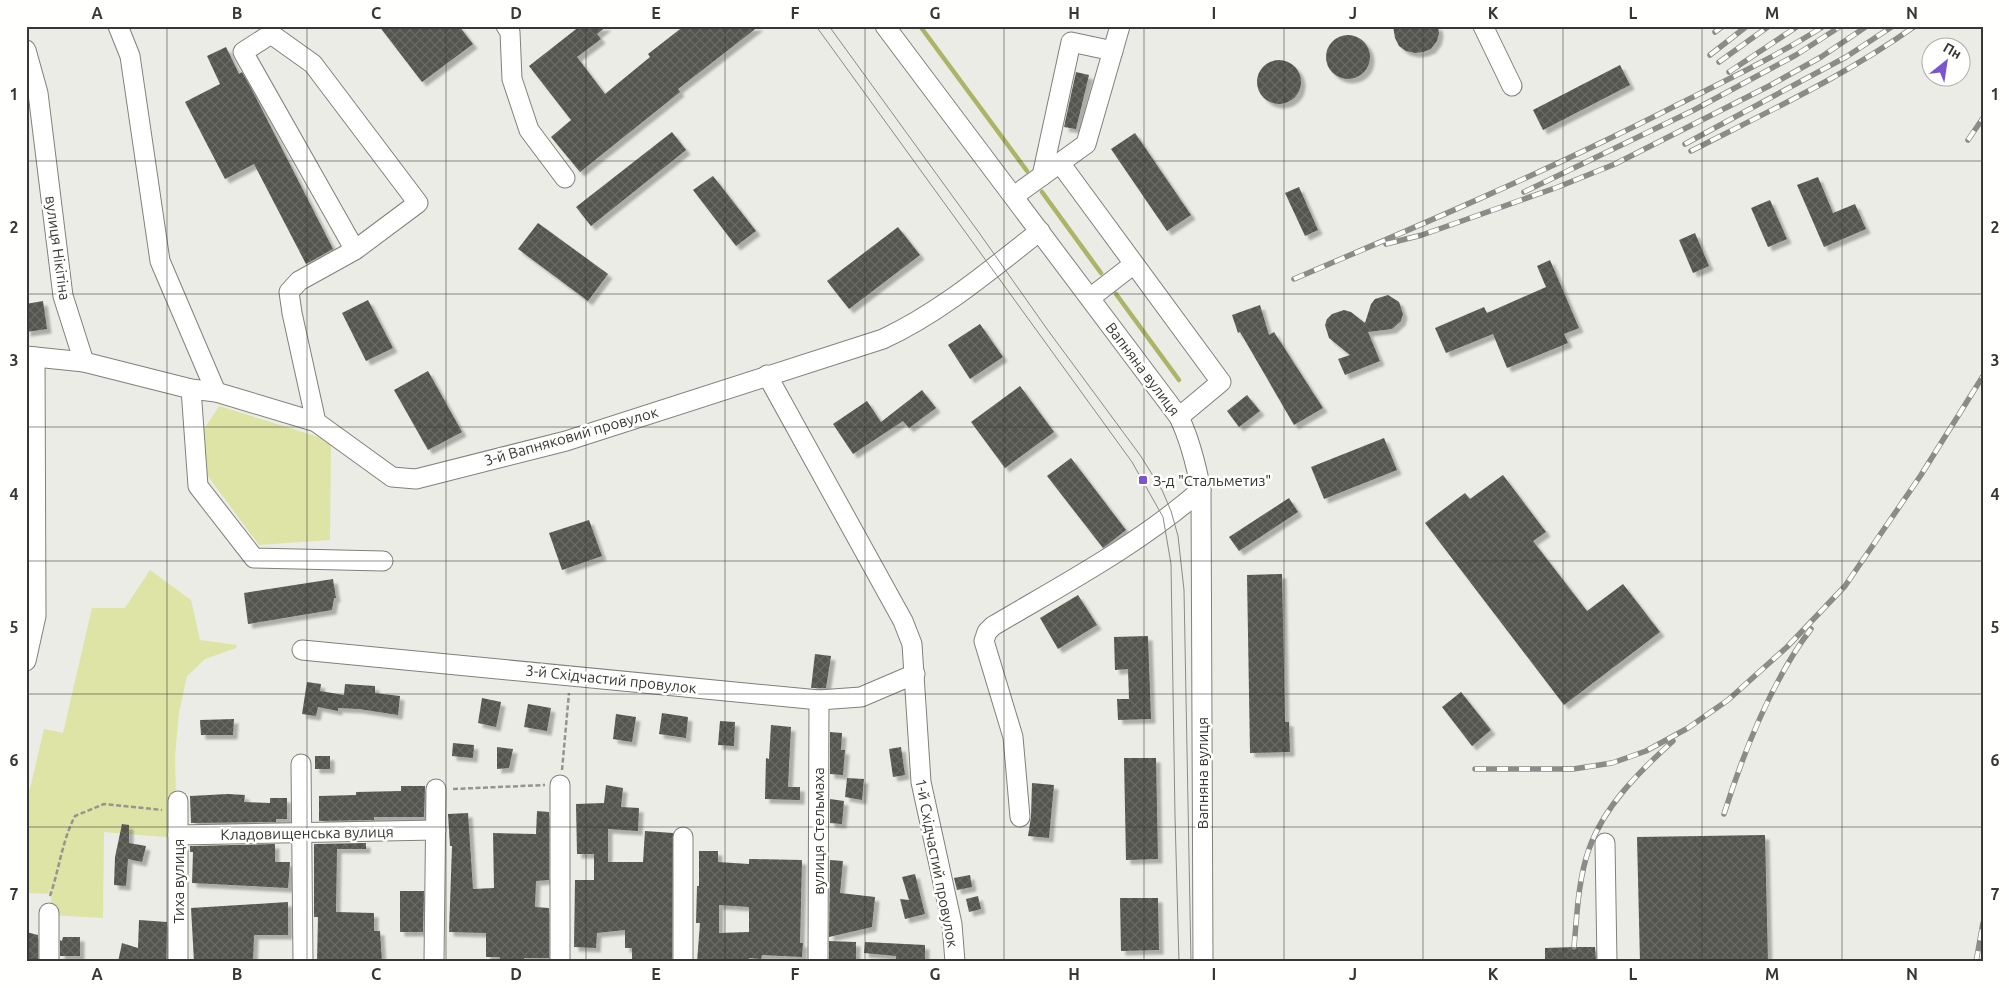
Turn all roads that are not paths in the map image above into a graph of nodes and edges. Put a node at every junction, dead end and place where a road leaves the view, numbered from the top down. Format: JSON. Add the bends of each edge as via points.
{"nodes":[{"id":1,"x":118,"y":26,"type":"edge"},
{"id":2,"x":506,"y":26,"type":"edge"},
{"id":3,"x":885,"y":26,"type":"edge"},
{"id":4,"x":1120,"y":26,"type":"edge"},
{"id":5,"x":1483,"y":26,"type":"edge"},
{"id":6,"x":26,"y":50,"type":"edge"},
{"id":7,"x":1113,"y":51,"type":"junction"},
{"id":8,"x":1512,"y":86,"type":"dead end"},
{"id":9,"x":1060,"y":163,"type":"junction"},
{"id":10,"x":1042,"y":176,"type":"junction"},
{"id":11,"x":565,"y":178,"type":"dead end"},
{"id":12,"x":1014,"y":196,"type":"junction"},
{"id":13,"x":1040,"y":231,"type":"junction"},
{"id":14,"x":355,"y":250,"type":"junction"},
{"id":15,"x":1134,"y":264,"type":"junction"},
{"id":16,"x":1090,"y":298,"type":"junction"},
{"id":17,"x":31,"y":357,"type":"edge"},
{"id":18,"x":84,"y":362,"type":"junction"},
{"id":19,"x":767,"y":375,"type":"junction"},
{"id":20,"x":190,"y":388,"type":"junction"},
{"id":21,"x":216,"y":392,"type":"junction"},
{"id":22,"x":1179,"y":416,"type":"junction"},
{"id":23,"x":316,"y":422,"type":"junction"},
{"id":24,"x":1200,"y":490,"type":"junction"},
{"id":25,"x":383,"y":561,"type":"dead end"},
{"id":26,"x":302,"y":650,"type":"dead end"},
{"id":27,"x":26,"y":661,"type":"edge"},
{"id":28,"x":915,"y":674,"type":"junction"},
{"id":29,"x":819,"y":700,"type":"junction"},
{"id":30,"x":301,"y":764,"type":"dead end"},
{"id":31,"x":560,"y":785,"type":"road end"},
{"id":32,"x":436,"y":790,"type":"road end"},
{"id":33,"x":1020,"y":817,"type":"dead end"},
{"id":34,"x":178,"y":819,"type":"joint"},
{"id":35,"x":436,"y":830,"type":"junction"},
{"id":36,"x":303,"y":833,"type":"junction"},
{"id":37,"x":683,"y":836,"type":"dead end"},
{"id":38,"x":1605,"y":843,"type":"dead end"},
{"id":39,"x":49,"y":913,"type":"road end"},
{"id":40,"x":49,"y":962,"type":"edge"},
{"id":41,"x":178,"y":962,"type":"edge"},
{"id":42,"x":303,"y":962,"type":"edge"},
{"id":43,"x":434,"y":962,"type":"edge"},
{"id":44,"x":560,"y":962,"type":"edge"},
{"id":45,"x":683,"y":962,"type":"edge"},
{"id":46,"x":818,"y":962,"type":"edge"},
{"id":47,"x":955,"y":962,"type":"edge"},
{"id":48,"x":1203,"y":962,"type":"edge"},
{"id":49,"x":1607,"y":962,"type":"edge"}],
"edges":[{"from":1,"to":21,"type":"street","via":[[130,56],[160,261]]},
{"from":2,"to":11,"type":"street","via":[[510,32],[512,78],[529,130]]},
{"from":3,"to":12,"type":"street","name":"Вапняна вулиця"},
{"from":4,"to":7,"type":"street"},
{"from":5,"to":8,"type":"street"},
{"from":6,"to":18,"type":"street","name":"вулиця Нікітіна","via":[[38,93],[63,296]]},
{"from":7,"to":9,"type":"street","via":[[1086,144]]},
{"from":7,"to":10,"type":"street","via":[[1072,42]]},
{"from":9,"to":10,"type":"street"},
{"from":9,"to":15,"type":"street"},
{"from":10,"to":12,"type":"street"},
{"from":12,"to":13,"type":"street","name":"Вапняна вулиця"},
{"from":13,"to":16,"type":"street","name":"Вапняна вулиця"},
{"from":13,"to":19,"type":"street","name":"3-й Вапняковий провулок","via":[[971,286],[914,325],[884,339]]},
{"from":14,"to":14,"type":"street","via":[[243,52],[271,34],[313,64],[418,203]]},
{"from":14,"to":23,"type":"street","via":[[298,281],[289,292]]},
{"from":15,"to":16,"type":"street"},
{"from":15,"to":22,"type":"street","via":[[1221,382]]},
{"from":16,"to":22,"type":"street","name":"Вапняна вулиця"},
{"from":17,"to":18,"type":"street"},
{"from":17,"to":27,"type":"street","via":[[36,616]]},
{"from":18,"to":20,"type":"street","name":"3-й Вапняковий провулок"},
{"from":19,"to":23,"type":"street","name":"3-й Вапняковий провулок","via":[[566,441],[416,479],[392,476]]},
{"from":19,"to":28,"type":"street","name":"1-й Східчастий провулок","via":[[903,621],[912,644]]},
{"from":20,"to":21,"type":"street","name":"3-й Вапняковий провулок"},
{"from":20,"to":25,"type":"street","via":[[198,486],[254,558]]},
{"from":21,"to":23,"type":"street","name":"3-й Вапняковий провулок"},
{"from":22,"to":24,"type":"street","name":"Вапняна вулиця","via":[[1191,444]]},
{"from":24,"to":33,"type":"street","via":[[1156,526],[987,632],[984,641],[1013,737]]},
{"from":24,"to":48,"type":"street","name":"Вапняна вулиця"},
{"from":26,"to":29,"type":"street","name":"3-й Східчастий провулок"},
{"from":28,"to":29,"type":"street","name":"3-й Східчастий провулок","via":[[861,697]]},
{"from":28,"to":47,"type":"street","name":"1-й Східчастий провулок","via":[[921,782],[952,924]]},
{"from":29,"to":46,"type":"street","name":"вулиця Стельмаха"},
{"from":30,"to":36,"type":"street"},
{"from":31,"to":44,"type":"street"},
{"from":32,"to":35,"type":"street"},
{"from":34,"to":36,"type":"street","name":"Кладовищенська вулиця"},
{"from":34,"to":41,"type":"street","name":"Тиха вулиця"},
{"from":35,"to":36,"type":"street","name":"Кладовищенська вулиця"},
{"from":35,"to":43,"type":"street"},
{"from":36,"to":42,"type":"street"},
{"from":37,"to":45,"type":"street"},
{"from":38,"to":49,"type":"street"},
{"from":39,"to":40,"type":"street"}]}
